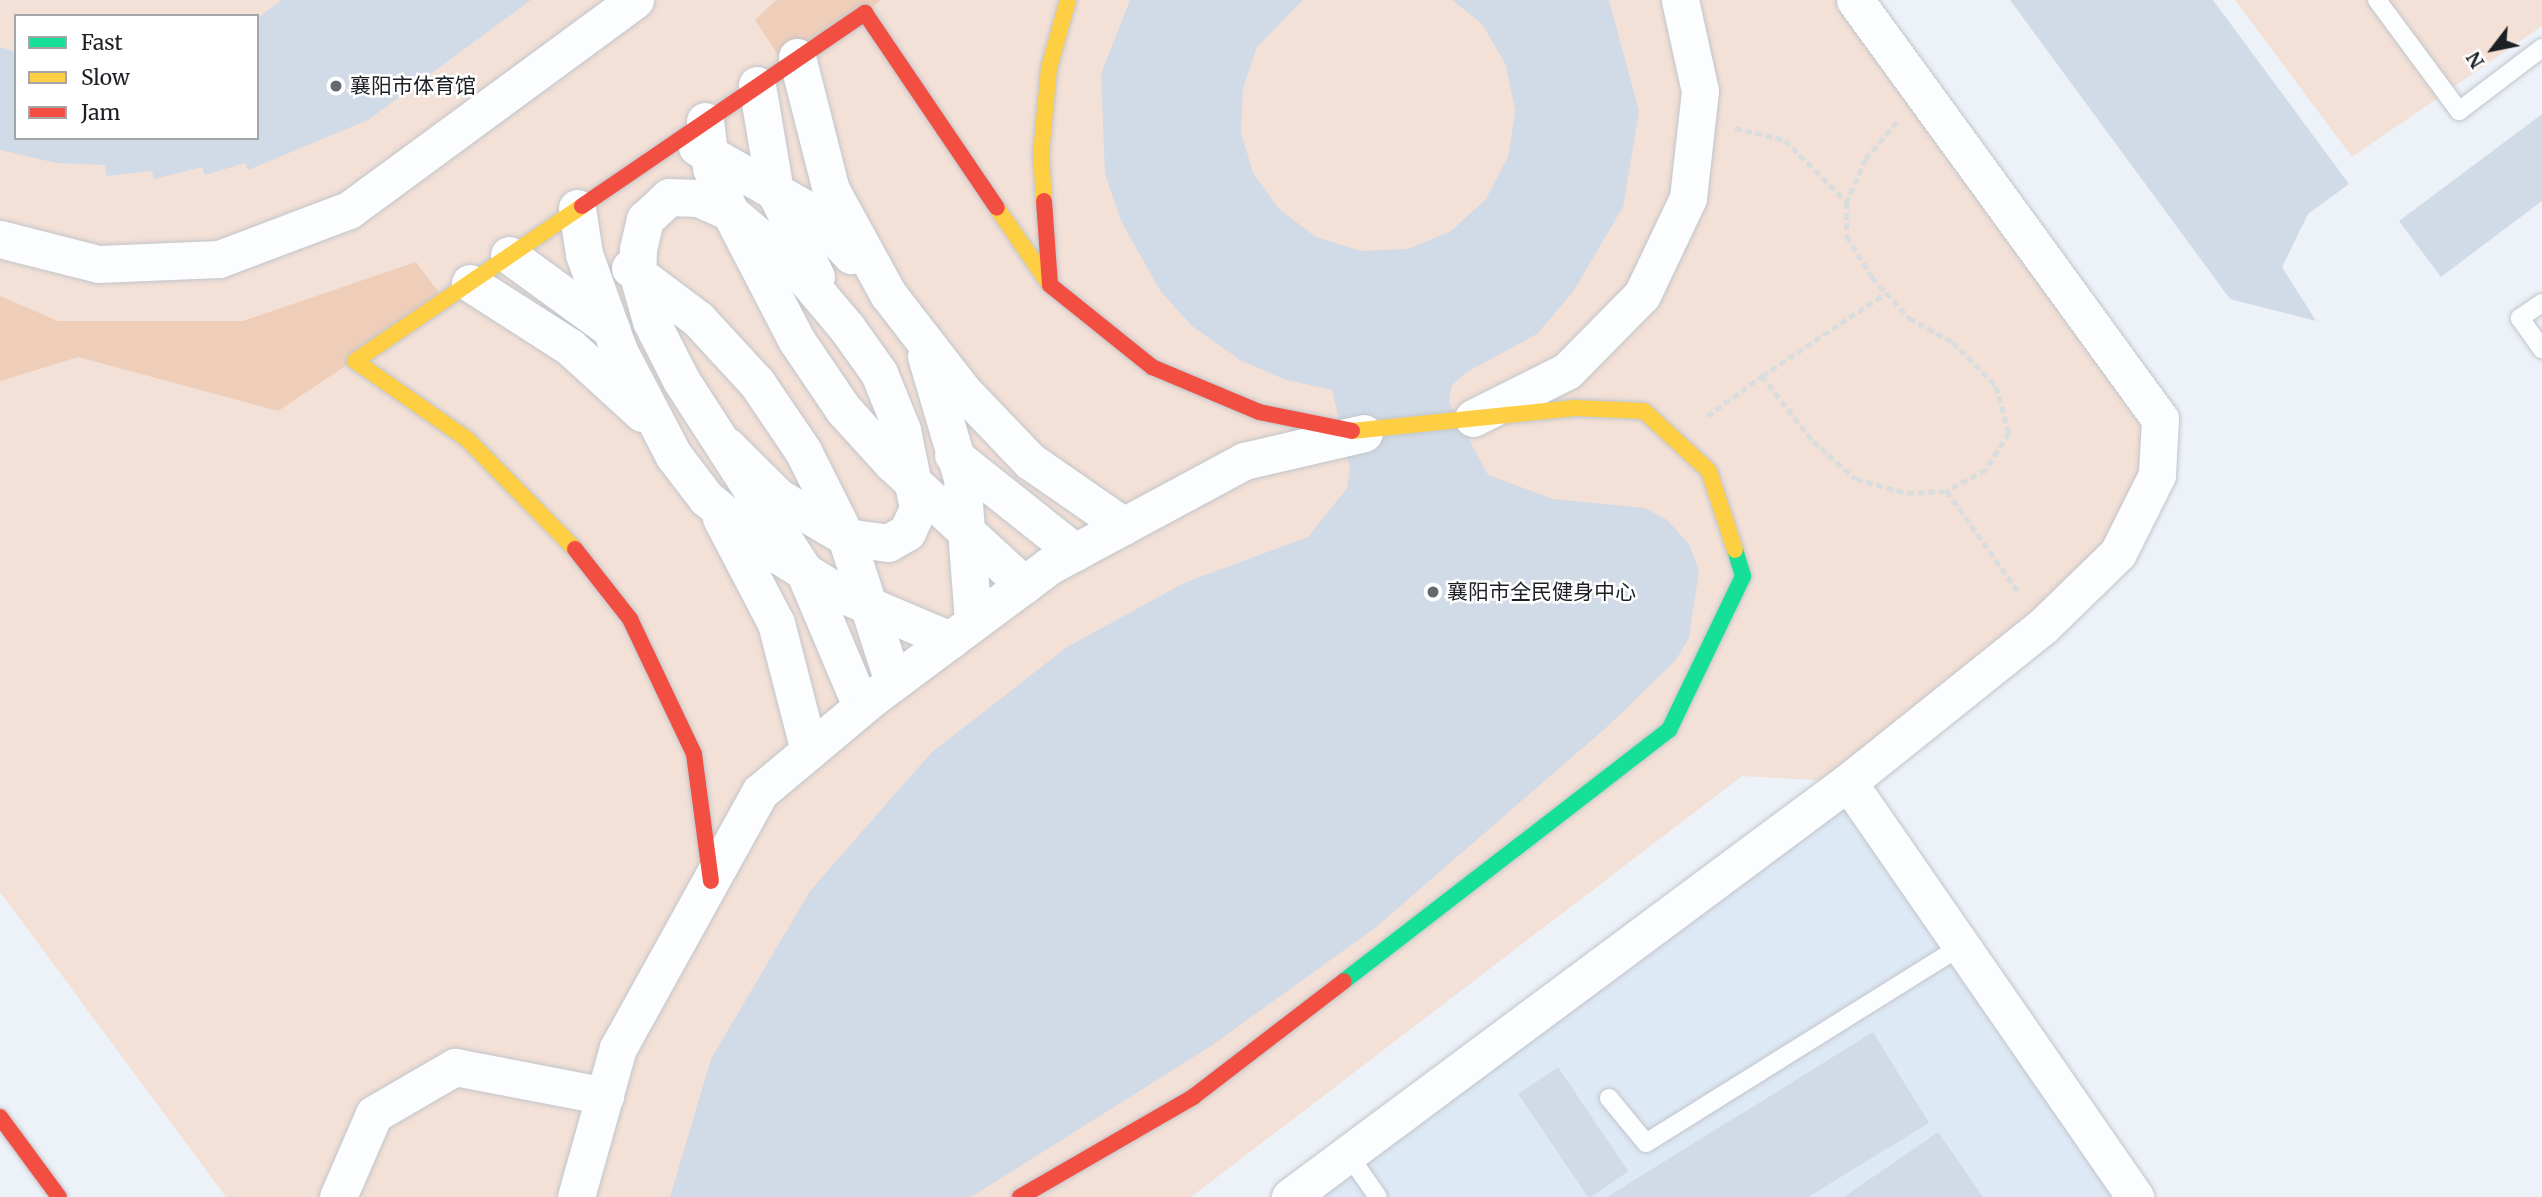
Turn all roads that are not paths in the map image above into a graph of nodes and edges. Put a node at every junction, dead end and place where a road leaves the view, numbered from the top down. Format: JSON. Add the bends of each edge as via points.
{"nodes":[{"id":1,"x":635,"y":0,"type":"edge"},
{"id":2,"x":1068,"y":0,"type":"edge"},
{"id":3,"x":1681,"y":0,"type":"edge"},
{"id":4,"x":1855,"y":0,"type":"edge"},
{"id":5,"x":2377,"y":0,"type":"edge"},
{"id":6,"x":861,"y":6,"type":"edge"},
{"id":7,"x":2542,"y":48,"type":"edge"},
{"id":8,"x":797,"y":57,"type":"junction"},
{"id":9,"x":757,"y":85,"type":"junction"},
{"id":10,"x":698,"y":137,"type":"junction"},
{"id":11,"x":775,"y":191,"type":"junction"},
{"id":12,"x":730,"y":212,"type":"junction"},
{"id":13,"x":571,"y":224,"type":"junction"},
{"id":14,"x":0,"y":239,"type":"edge"},
{"id":15,"x":509,"y":255,"type":"junction"},
{"id":16,"x":636,"y":272,"type":"junction"},
{"id":17,"x":470,"y":282,"type":"junction"},
{"id":18,"x":1050,"y":285,"type":"junction"},
{"id":19,"x":888,"y":293,"type":"junction"},
{"id":20,"x":2542,"y":303,"type":"edge"},
{"id":21,"x":847,"y":328,"type":"junction"},
{"id":22,"x":611,"y":330,"type":"junction"},
{"id":23,"x":919,"y":334,"type":"junction"},
{"id":24,"x":2542,"y":349,"type":"edge"},
{"id":25,"x":879,"y":373,"type":"junction"},
{"id":26,"x":697,"y":405,"type":"junction"},
{"id":27,"x":1471,"y":419,"type":"junction"},
{"id":28,"x":1364,"y":433,"type":"junction"},
{"id":29,"x":727,"y":446,"type":"junction"},
{"id":30,"x":674,"y":456,"type":"junction"},
{"id":31,"x":956,"y":458,"type":"junction"},
{"id":32,"x":913,"y":483,"type":"junction"},
{"id":33,"x":706,"y":498,"type":"junction"},
{"id":34,"x":1124,"y":526,"type":"junction"},
{"id":35,"x":967,"y":533,"type":"junction"},
{"id":36,"x":846,"y":537,"type":"junction"},
{"id":37,"x":1074,"y":552,"type":"junction"},
{"id":38,"x":804,"y":571,"type":"junction"},
{"id":39,"x":1024,"y":585,"type":"junction"},
{"id":40,"x":872,"y":607,"type":"junction"},
{"id":41,"x":961,"y":631,"type":"junction"},
{"id":42,"x":893,"y":682,"type":"junction"},
{"id":43,"x":861,"y":706,"type":"junction"},
{"id":44,"x":809,"y":751,"type":"junction"},
{"id":45,"x":1848,"y":782,"type":"junction"},
{"id":46,"x":711,"y":881,"type":"junction"},
{"id":47,"x":1961,"y":946,"type":"junction"},
{"id":48,"x":604,"y":1096,"type":"junction"},
{"id":49,"x":1609,"y":1098,"type":"dead end"},
{"id":50,"x":0,"y":1117,"type":"edge"},
{"id":51,"x":1348,"y":1154,"type":"junction"},
{"id":52,"x":60,"y":1197,"type":"edge"},
{"id":53,"x":338,"y":1197,"type":"edge"},
{"id":54,"x":576,"y":1197,"type":"edge"},
{"id":55,"x":1020,"y":1197,"type":"edge"},
{"id":56,"x":1290,"y":1197,"type":"edge"},
{"id":57,"x":1378,"y":1197,"type":"edge"},
{"id":58,"x":2135,"y":1197,"type":"edge"}],
"edges":[{"from":1,"to":14,"type":"street","via":[[349,210],[219,260],[98,264]]},
{"from":2,"to":18,"type":"street","via":[[1049,68],[1041,154]]},
{"from":3,"to":27,"type":"street","via":[[1700,91],[1688,198],[1642,295],[1567,371]]},
{"from":4,"to":45,"type":"street","via":[[2160,419],[2157,475],[2118,553],[2043,626]]},
{"from":5,"to":7,"type":"lane","via":[[2459,111]]},
{"from":6,"to":8,"type":"street"},
{"from":6,"to":18,"type":"street"},
{"from":8,"to":9,"type":"street"},
{"from":8,"to":19,"type":"street","via":[[831,190]]},
{"from":9,"to":10,"type":"street"},
{"from":9,"to":11,"type":"street"},
{"from":10,"to":11,"type":"street"},
{"from":10,"to":12,"type":"street"},
{"from":10,"to":13,"type":"street"},
{"from":11,"to":19,"type":"street","via":[[811,212]]},
{"from":11,"to":21,"type":"street"},
{"from":12,"to":16,"type":"street","via":[[698,198],[669,197],[645,219]]},
{"from":12,"to":21,"type":"street","via":[[799,271]]},
{"from":12,"to":32,"type":"street","via":[[813,363],[844,409]]},
{"from":13,"to":15,"type":"street"},
{"from":13,"to":16,"type":"street"},
{"from":13,"to":22,"type":"street"},
{"from":15,"to":17,"type":"street"},
{"from":15,"to":22,"type":"street"},
{"from":16,"to":26,"type":"street","via":[[651,321]]},
{"from":16,"to":36,"type":"street","via":[[698,319],[757,383],[803,451]]},
{"from":17,"to":30,"type":"street","via":[[570,347],[640,411]]},
{"from":17,"to":46,"type":"street","via":[[355,361],[467,439],[553,520],[630,619],[694,754]]},
{"from":18,"to":28,"type":"street","via":[[1152,367],[1259,412]]},
{"from":19,"to":23,"type":"street"},
{"from":20,"to":24,"type":"lane","via":[[2520,318]]},
{"from":21,"to":25,"type":"street"},
{"from":22,"to":26,"type":"street"},
{"from":22,"to":30,"type":"street"},
{"from":23,"to":31,"type":"street"},
{"from":23,"to":34,"type":"street","via":[[1030,461]]},
{"from":25,"to":31,"type":"street"},
{"from":25,"to":32,"type":"street"},
{"from":26,"to":29,"type":"street"},
{"from":27,"to":28,"type":"street"},
{"from":27,"to":55,"type":"street","via":[[1576,408],[1644,411],[1709,471],[1743,576],[1669,730],[1193,1097]]},
{"from":28,"to":34,"type":"street","via":[[1244,461]]},
{"from":29,"to":36,"type":"street","via":[[778,497]]},
{"from":29,"to":38,"type":"street"},
{"from":30,"to":33,"type":"street"},
{"from":31,"to":35,"type":"street"},
{"from":31,"to":37,"type":"street"},
{"from":32,"to":35,"type":"street"},
{"from":32,"to":36,"type":"street","via":[[918,509],[908,532],[888,543]]},
{"from":33,"to":38,"type":"street"},
{"from":33,"to":44,"type":"street","via":[[776,623]]},
{"from":34,"to":37,"type":"street"},
{"from":35,"to":39,"type":"street"},
{"from":35,"to":41,"type":"street"},
{"from":36,"to":40,"type":"street"},
{"from":37,"to":39,"type":"street"},
{"from":38,"to":40,"type":"street"},
{"from":38,"to":43,"type":"street"},
{"from":39,"to":41,"type":"street"},
{"from":40,"to":41,"type":"street"},
{"from":40,"to":42,"type":"street"},
{"from":41,"to":42,"type":"street"},
{"from":42,"to":43,"type":"street"},
{"from":43,"to":44,"type":"street"},
{"from":44,"to":46,"type":"street","via":[[760,792]]},
{"from":45,"to":47,"type":"street"},
{"from":45,"to":51,"type":"street"},
{"from":46,"to":48,"type":"street","via":[[618,1048]]},
{"from":47,"to":49,"type":"lane","via":[[1646,1143]]},
{"from":47,"to":58,"type":"street"},
{"from":48,"to":53,"type":"street","via":[[455,1067],[374,1114]]},
{"from":48,"to":54,"type":"street"},
{"from":50,"to":52,"type":"street"},
{"from":51,"to":56,"type":"street"},
{"from":51,"to":57,"type":"lane"}]}
